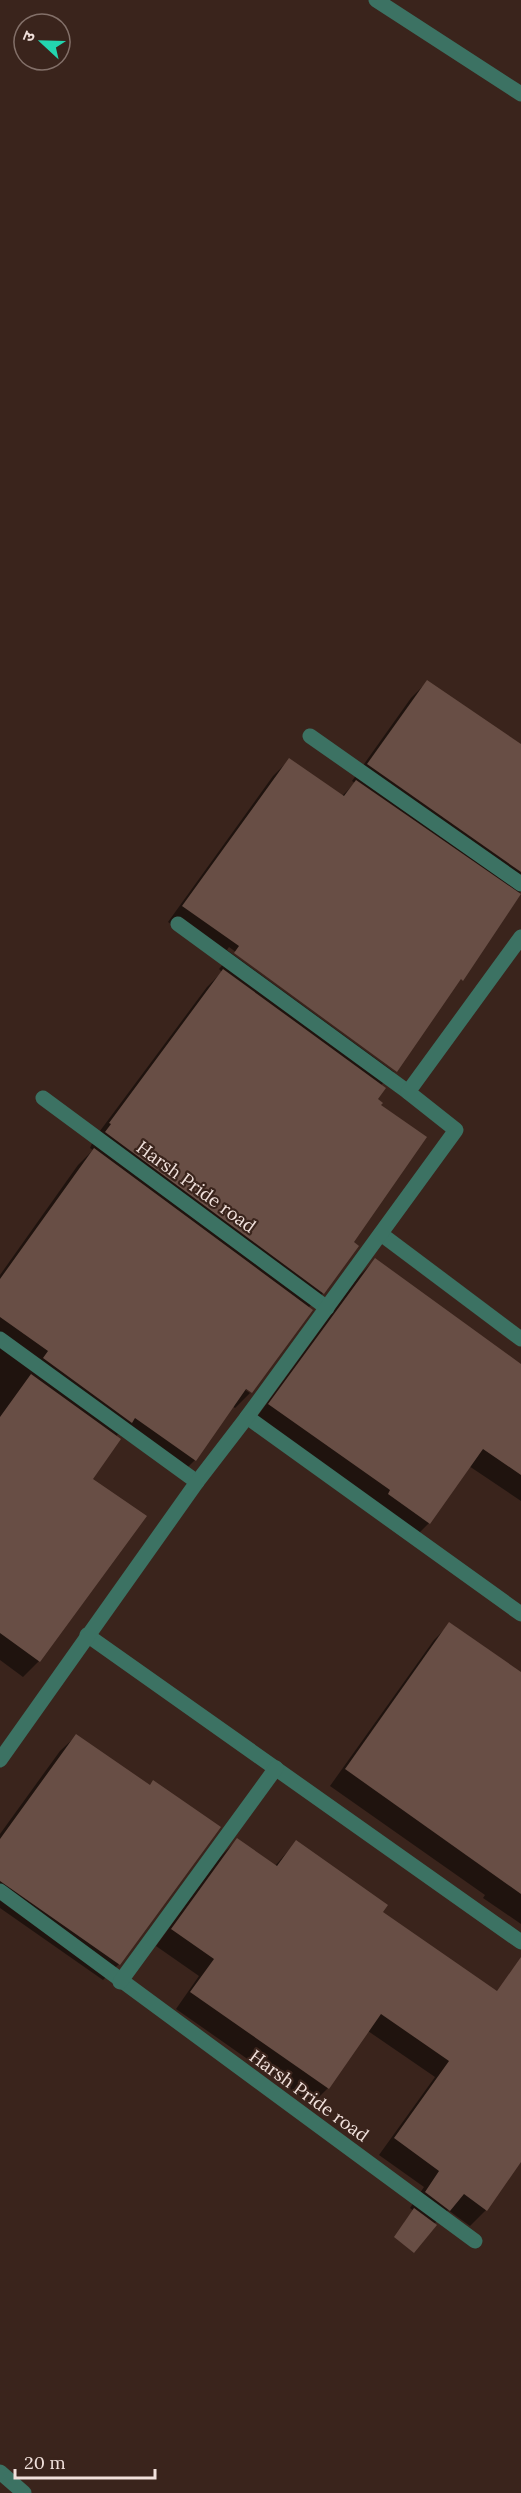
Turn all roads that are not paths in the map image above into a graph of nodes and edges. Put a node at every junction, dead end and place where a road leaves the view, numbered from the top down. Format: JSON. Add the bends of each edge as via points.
{"nodes":[{"id":1,"x":376,"y":0,"type":"edge"},
{"id":2,"x":521,"y":94,"type":"edge"},
{"id":3,"x":310,"y":736,"type":"dead end"},
{"id":4,"x":521,"y":884,"type":"edge"},
{"id":5,"x":178,"y":924,"type":"dead end"},
{"id":6,"x":521,"y":937,"type":"edge"},
{"id":7,"x":408,"y":1092,"type":"junction"},
{"id":8,"x":43,"y":1098,"type":"dead end"},
{"id":9,"x":381,"y":1234,"type":"junction"},
{"id":10,"x":327,"y":1308,"type":"junction"},
{"id":11,"x":0,"y":1339,"type":"edge"},
{"id":12,"x":521,"y":1339,"type":"edge"},
{"id":13,"x":247,"y":1417,"type":"junction"},
{"id":14,"x":197,"y":1482,"type":"junction"},
{"id":15,"x":521,"y":1600,"type":"edge"},
{"id":16,"x":506,"y":1603,"type":"junction"},
{"id":17,"x":521,"y":1614,"type":"edge"},
{"id":18,"x":87,"y":1635,"type":"junction"},
{"id":19,"x":0,"y":1760,"type":"edge"},
{"id":20,"x":276,"y":1768,"type":"junction"},
{"id":21,"x":0,"y":1891,"type":"edge"},
{"id":22,"x":521,"y":1942,"type":"edge"},
{"id":23,"x":120,"y":1982,"type":"junction"},
{"id":24,"x":475,"y":2241,"type":"dead end"},
{"id":25,"x":0,"y":2472,"type":"edge"},
{"id":26,"x":24,"y":2493,"type":"edge"}],
"edges":[{"from":1,"to":2,"type":"street"},
{"from":3,"to":4,"type":"street"},
{"from":5,"to":7,"type":"street"},
{"from":6,"to":7,"type":"street"},
{"from":7,"to":9,"type":"street","via":[[456,1130]]},
{"from":8,"to":10,"type":"street","name":"Harsh Pride road"},
{"from":9,"to":10,"type":"street"},
{"from":9,"to":12,"type":"street"},
{"from":10,"to":13,"type":"street"},
{"from":11,"to":14,"type":"street"},
{"from":13,"to":14,"type":"street"},
{"from":13,"to":16,"type":"street"},
{"from":14,"to":18,"type":"street"},
{"from":15,"to":16,"type":"street"},
{"from":16,"to":17,"type":"street"},
{"from":18,"to":19,"type":"street"},
{"from":18,"to":20,"type":"street"},
{"from":20,"to":22,"type":"street"},
{"from":20,"to":23,"type":"street"},
{"from":21,"to":23,"type":"street","name":"Harsh Pride road"},
{"from":23,"to":24,"type":"street","name":"Harsh Pride road"},
{"from":25,"to":26,"type":"street"}]}
